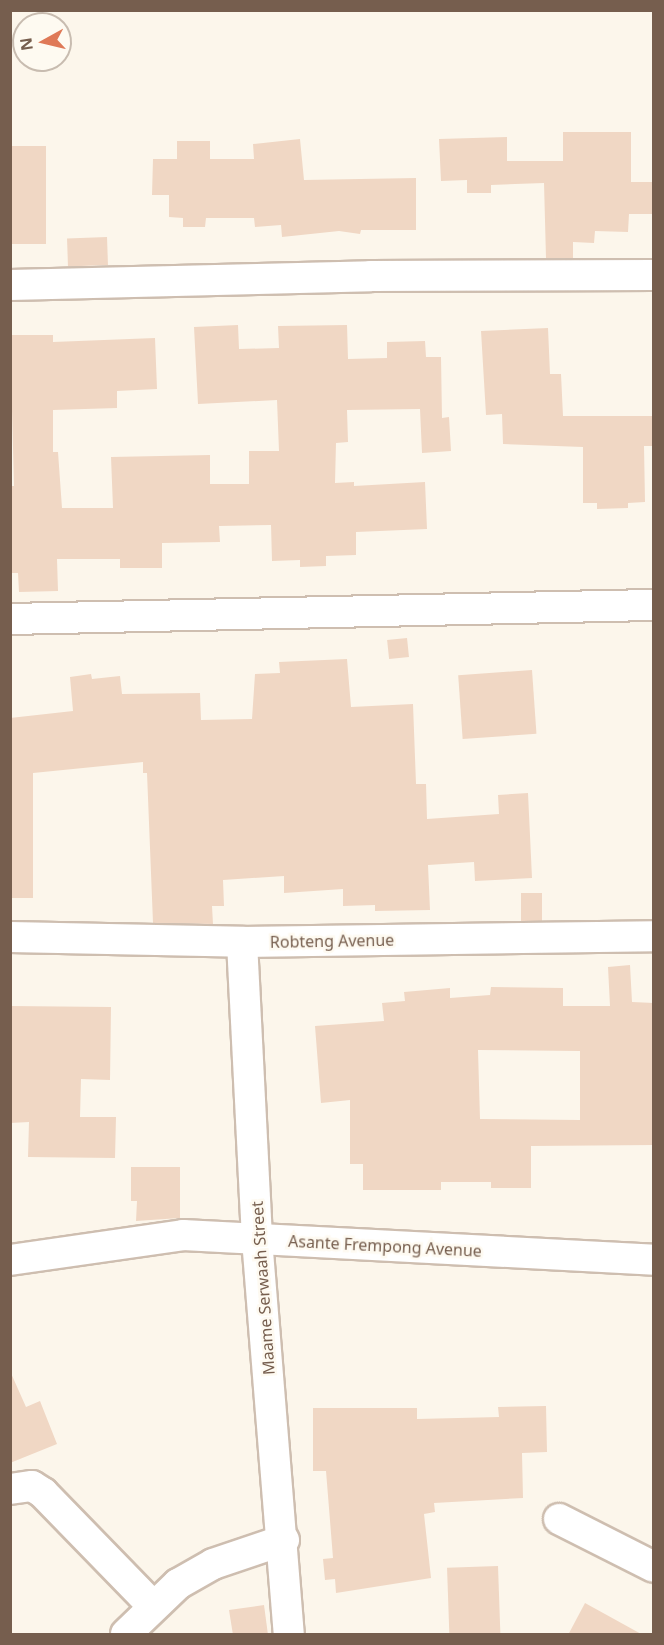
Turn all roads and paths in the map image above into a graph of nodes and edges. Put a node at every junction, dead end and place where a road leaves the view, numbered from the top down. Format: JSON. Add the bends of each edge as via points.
{"nodes":[{"id":1,"x":654,"y":275,"type":"edge"},
{"id":2,"x":10,"y":285,"type":"edge"},
{"id":3,"x":654,"y":605,"type":"edge"},
{"id":4,"x":10,"y":619,"type":"edge"},
{"id":5,"x":654,"y":936,"type":"edge"},
{"id":6,"x":10,"y":937,"type":"edge"},
{"id":7,"x":242,"y":942,"type":"junction"},
{"id":8,"x":258,"y":1239,"type":"junction"},
{"id":9,"x":10,"y":1260,"type":"edge"},
{"id":10,"x":654,"y":1260,"type":"edge"},
{"id":11,"x":10,"y":1489,"type":"edge"},
{"id":12,"x":559,"y":1519,"type":"dead end"},
{"id":13,"x":284,"y":1540,"type":"junction"},
{"id":14,"x":654,"y":1567,"type":"edge"},
{"id":15,"x":153,"y":1606,"type":"junction"},
{"id":16,"x":126,"y":1635,"type":"edge"},
{"id":17,"x":289,"y":1635,"type":"edge"}],
"edges":[{"from":1,"to":2,"type":"street","via":[[371,276]]},
{"from":3,"to":4,"type":"street"},
{"from":5,"to":7,"type":"street","name":"Robteng Avenue"},
{"from":6,"to":7,"type":"street","name":"Robteng Avenue"},
{"from":7,"to":8,"type":"street","name":"Maame Serwaah Street"},
{"from":8,"to":9,"type":"street","name":"Asante Frempong Avenue","via":[[183,1235]]},
{"from":8,"to":10,"type":"street","name":"Asante Frempong Avenue"},
{"from":8,"to":13,"type":"street","name":"Maame Serwaah Street"},
{"from":11,"to":15,"type":"street","via":[[32,1486],[43,1493]]},
{"from":12,"to":14,"type":"street"},
{"from":13,"to":15,"type":"street","via":[[213,1564],[178,1584]]},
{"from":13,"to":17,"type":"street","name":"Maame Serwaah Street"},
{"from":15,"to":16,"type":"street"}]}
